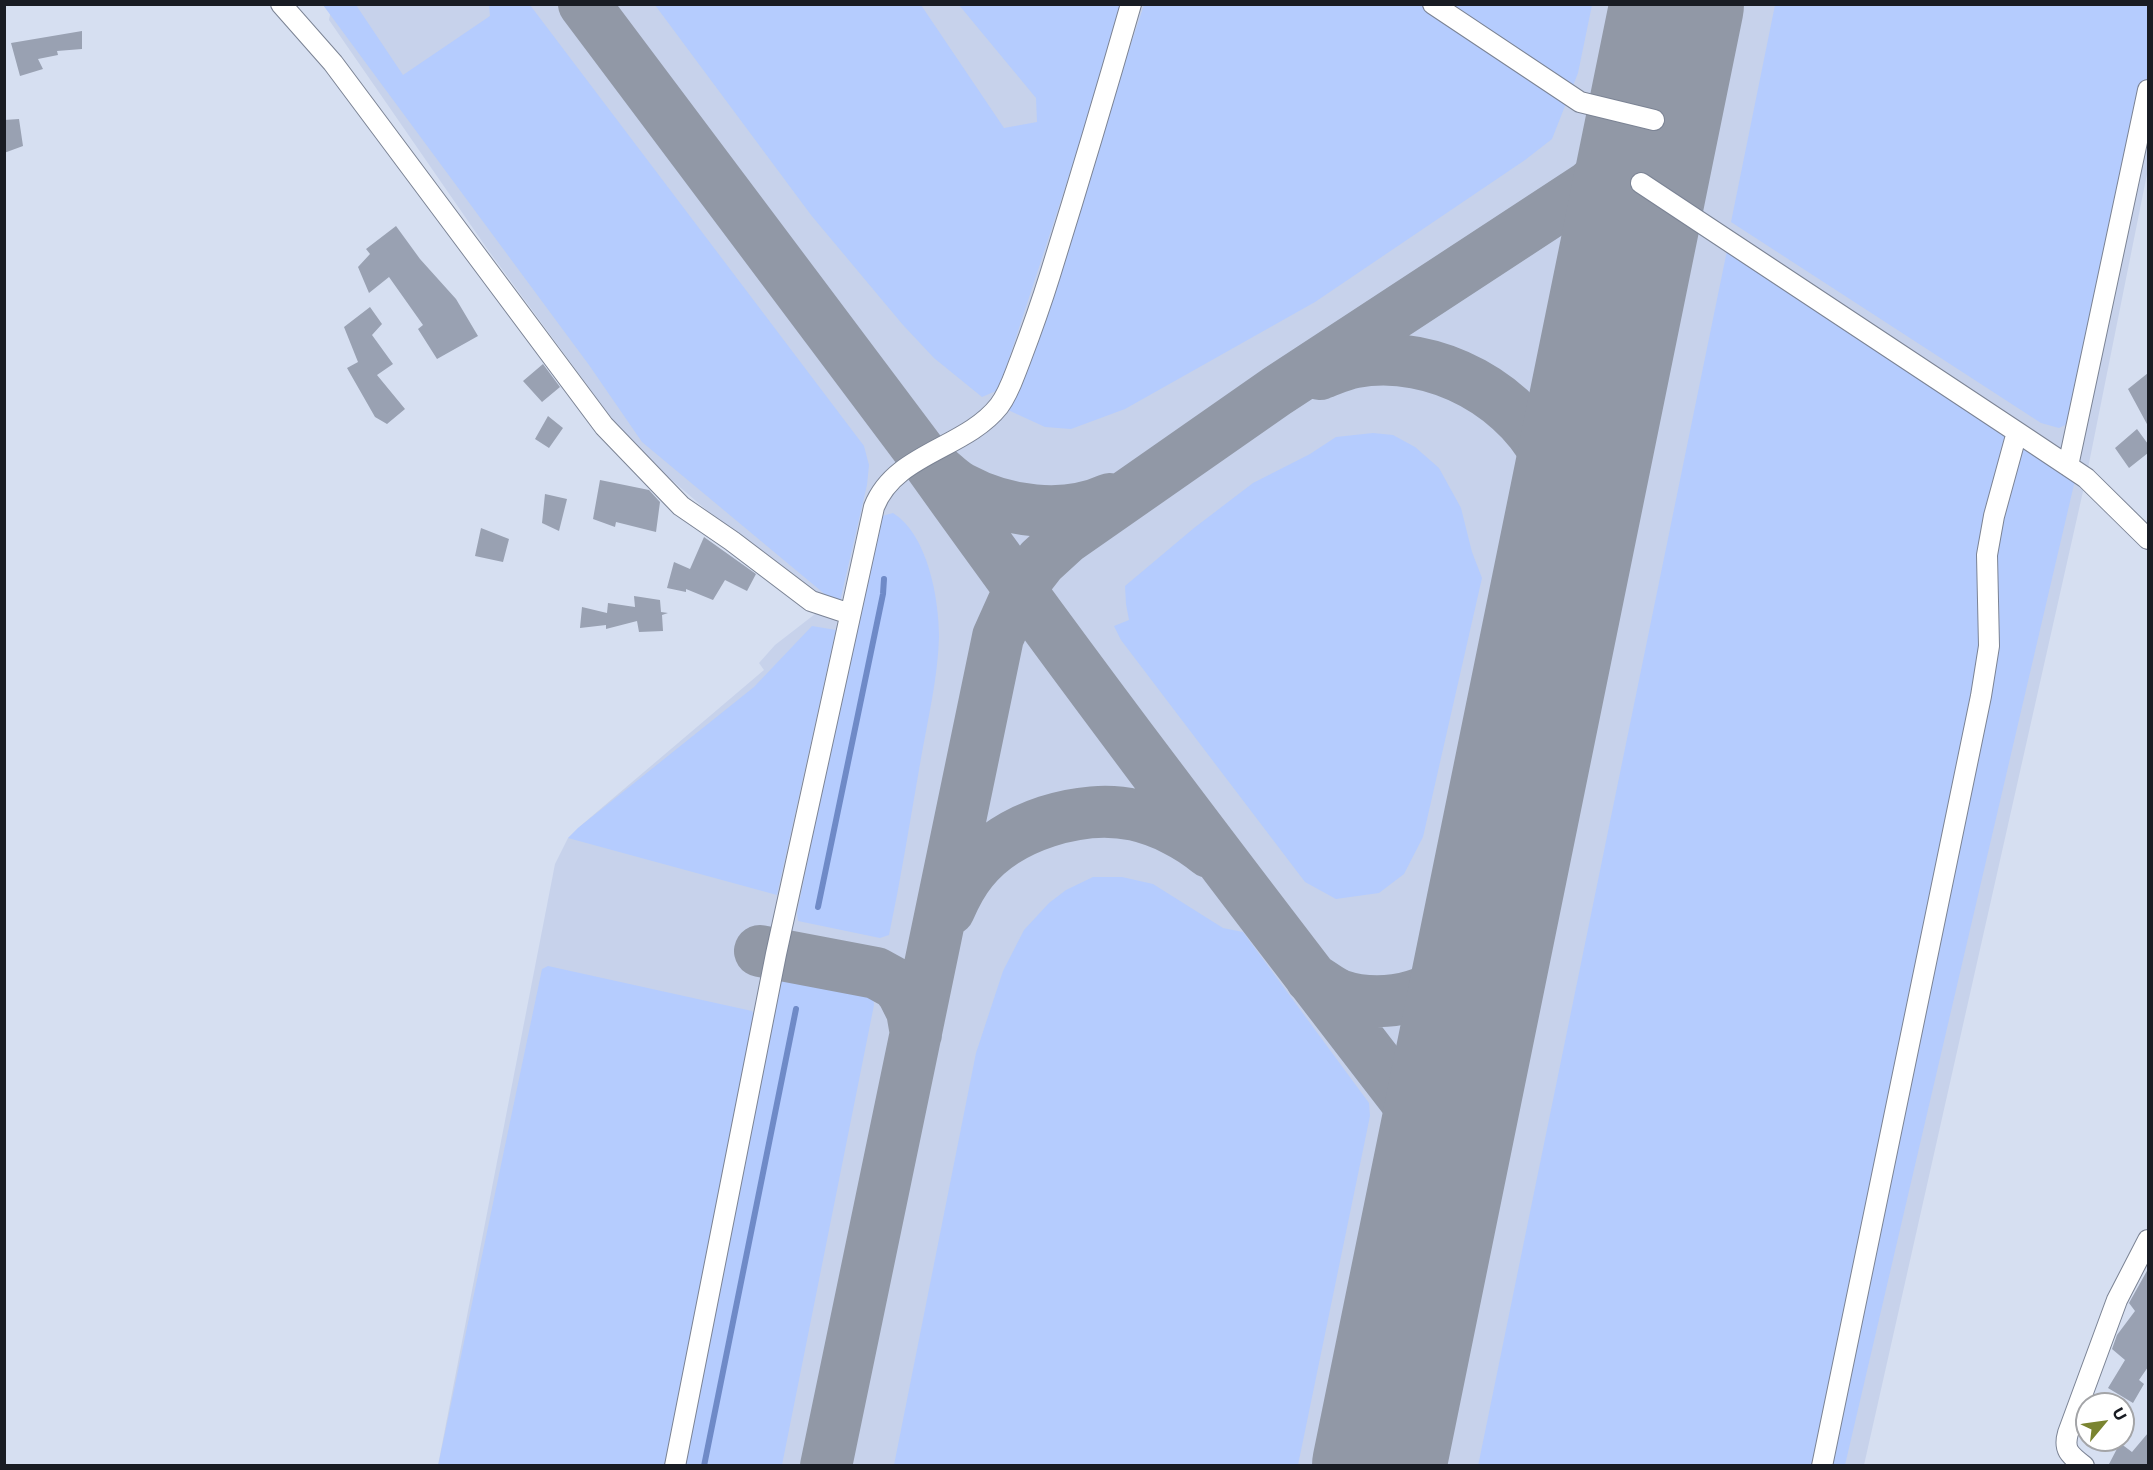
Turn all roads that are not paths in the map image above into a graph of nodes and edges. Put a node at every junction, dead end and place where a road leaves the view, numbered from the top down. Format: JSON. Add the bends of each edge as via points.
{"nodes":[{"id":1,"x":281,"y":4,"type":"edge"},
{"id":2,"x":1131,"y":4,"type":"edge"},
{"id":3,"x":1432,"y":4,"type":"edge"},
{"id":4,"x":2148,"y":90,"type":"edge"},
{"id":5,"x":1654,"y":120,"type":"dead end"},
{"id":6,"x":1641,"y":183,"type":"dead end"},
{"id":7,"x":2017,"y":432,"type":"junction"},
{"id":8,"x":2068,"y":466,"type":"junction"},
{"id":9,"x":2148,"y":539,"type":"edge"},
{"id":10,"x":850,"y":614,"type":"junction"},
{"id":11,"x":2148,"y":1240,"type":"edge"},
{"id":12,"x":675,"y":1466,"type":"edge"},
{"id":13,"x":1822,"y":1466,"type":"edge"},
{"id":14,"x":2084,"y":1466,"type":"edge"}],
"edges":[{"from":1,"to":10,"type":"street","via":[[333,63],[604,426],[681,506],[806,597]]},
{"from":2,"to":10,"type":"street","via":[[1041,304],[1010,388],[987,418],[903,470],[879,493]]},
{"from":3,"to":5,"type":"street","via":[[1580,102]]},
{"from":4,"to":8,"type":"street"},
{"from":6,"to":7,"type":"street"},
{"from":7,"to":8,"type":"street"},
{"from":7,"to":13,"type":"street","via":[[1994,516],[1988,555],[1989,646],[1981,696]]},
{"from":8,"to":9,"type":"street","via":[[2086,478]]},
{"from":10,"to":12,"type":"street","via":[[774,965]]},
{"from":11,"to":14,"type":"street","via":[[2116,1300],[2068,1432],[2066,1448]]}]}
